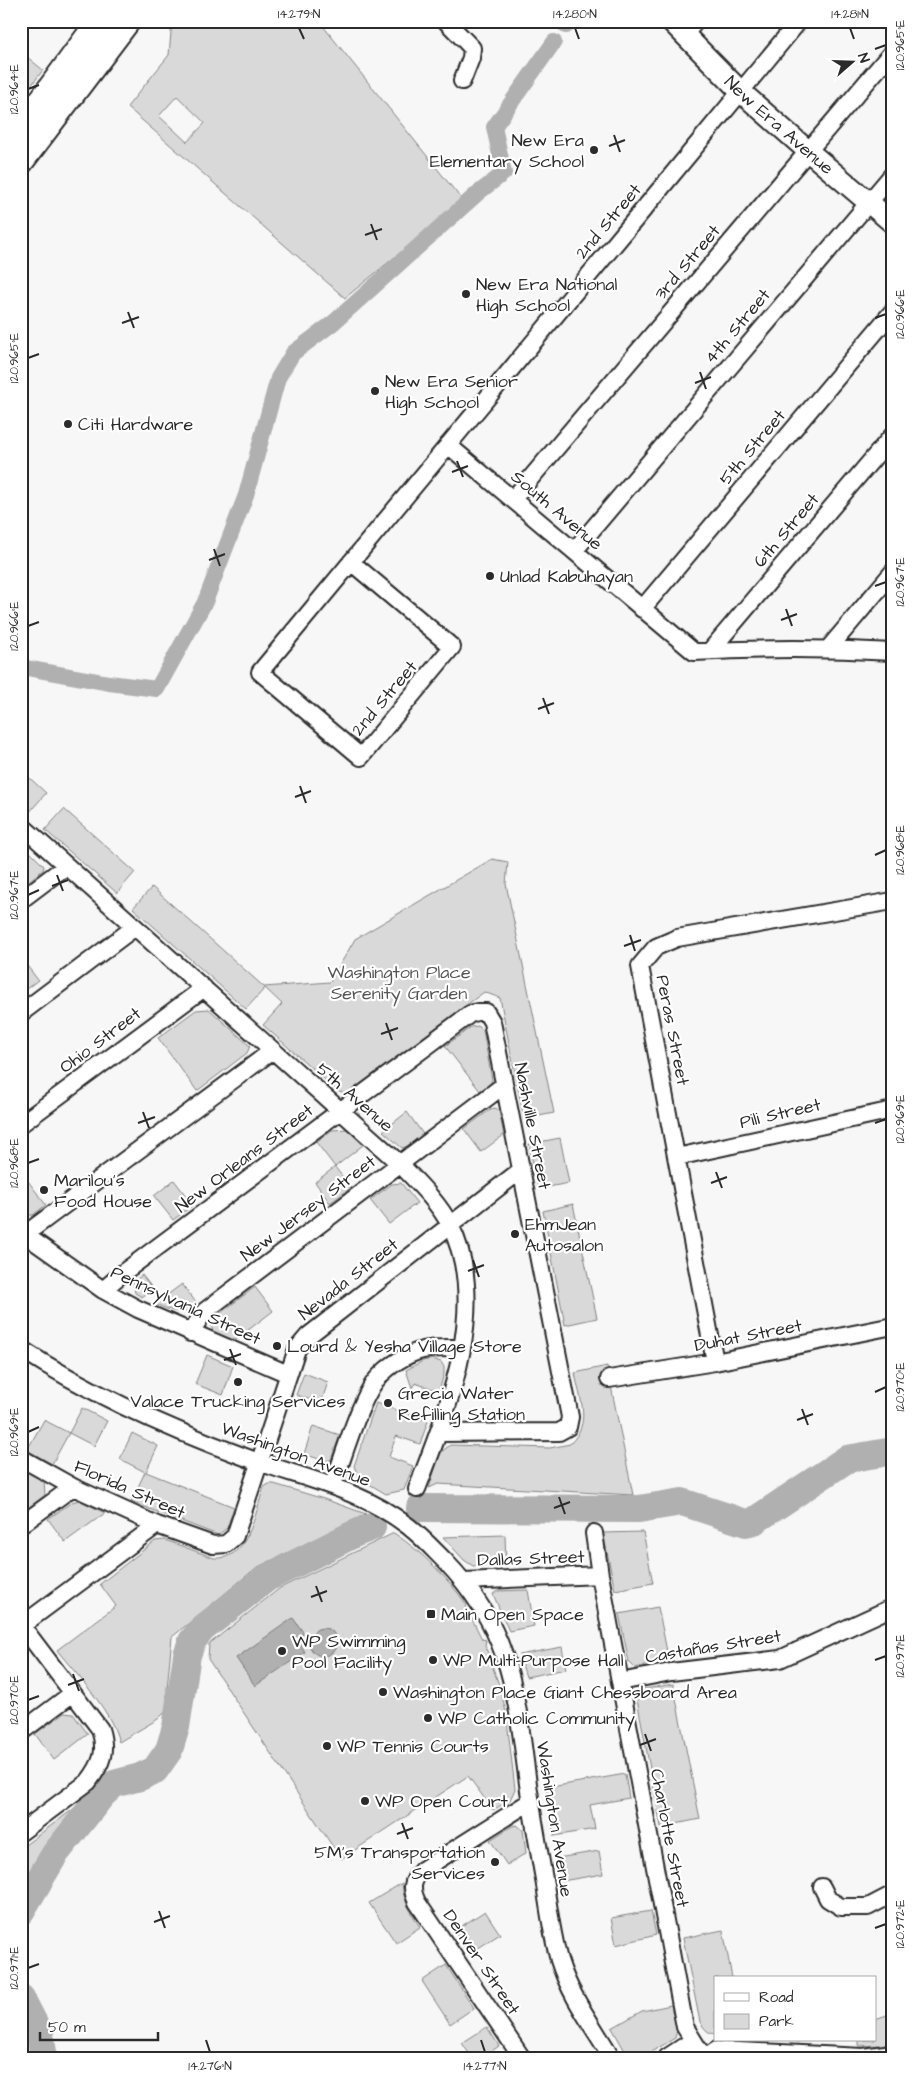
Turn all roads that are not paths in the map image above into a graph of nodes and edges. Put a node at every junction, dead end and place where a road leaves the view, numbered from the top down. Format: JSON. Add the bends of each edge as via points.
{"nodes":[{"id":1,"x":100,"y":21,"type":"edge"},
{"id":2,"x":127,"y":21,"type":"edge"},
{"id":3,"x":446,"y":21,"type":"edge"},
{"id":4,"x":799,"y":21,"type":"edge"},
{"id":5,"x":684,"y":26,"type":"edge"},
{"id":6,"x":893,"y":51,"type":"edge"},
{"id":7,"x":462,"y":81,"type":"dead end"},
{"id":8,"x":741,"y":92,"type":"junction"},
{"id":9,"x":21,"y":129,"type":"edge"},
{"id":10,"x":808,"y":151,"type":"junction"},
{"id":11,"x":21,"y":161,"type":"edge"},
{"id":12,"x":893,"y":174,"type":"edge"},
{"id":13,"x":868,"y":202,"type":"junction"},
{"id":14,"x":893,"y":223,"type":"edge"},
{"id":15,"x":893,"y":311,"type":"edge"},
{"id":16,"x":893,"y":435,"type":"edge"},
{"id":17,"x":448,"y":445,"type":"junction"},
{"id":18,"x":513,"y":499,"type":"junction"},
{"id":19,"x":574,"y":551,"type":"junction"},
{"id":20,"x":351,"y":562,"type":"junction"},
{"id":21,"x":893,"y":572,"type":"edge"},
{"id":22,"x":642,"y":609,"type":"junction"},
{"id":23,"x":829,"y":648,"type":"junction"},
{"id":24,"x":710,"y":651,"type":"junction"},
{"id":25,"x":893,"y":652,"type":"edge"},
{"id":26,"x":21,"y":824,"type":"edge"},
{"id":27,"x":66,"y":866,"type":"junction"},
{"id":28,"x":21,"y":900,"type":"edge"},
{"id":29,"x":893,"y":901,"type":"edge"},
{"id":30,"x":135,"y":927,"type":"junction"},
{"id":31,"x":204,"y":988,"type":"junction"},
{"id":32,"x":486,"y":1012,"type":"joint"},
{"id":33,"x":21,"y":1013,"type":"edge"},
{"id":34,"x":272,"y":1052,"type":"junction"},
{"id":35,"x":504,"y":1085,"type":"junction"},
{"id":36,"x":893,"y":1110,"type":"edge"},
{"id":37,"x":340,"y":1111,"type":"junction"},
{"id":38,"x":21,"y":1124,"type":"edge"},
{"id":39,"x":676,"y":1157,"type":"junction"},
{"id":40,"x":400,"y":1164,"type":"junction"},
{"id":41,"x":521,"y":1170,"type":"junction"},
{"id":42,"x":450,"y":1224,"type":"junction"},
{"id":43,"x":23,"y":1234,"type":"edge"},
{"id":44,"x":103,"y":1290,"type":"junction"},
{"id":45,"x":893,"y":1326,"type":"edge"},
{"id":46,"x":190,"y":1333,"type":"junction"},
{"id":47,"x":461,"y":1348,"type":"junction"},
{"id":48,"x":21,"y":1349,"type":"edge"},
{"id":49,"x":715,"y":1362,"type":"junction"},
{"id":50,"x":288,"y":1374,"type":"junction"},
{"id":51,"x":609,"y":1379,"type":"dead end"},
{"id":52,"x":439,"y":1433,"type":"junction"},
{"id":53,"x":21,"y":1458,"type":"edge"},
{"id":54,"x":260,"y":1463,"type":"junction"},
{"id":55,"x":333,"y":1485,"type":"junction"},
{"id":56,"x":73,"y":1487,"type":"junction"},
{"id":57,"x":418,"y":1489,"type":"dead end"},
{"id":58,"x":21,"y":1525,"type":"edge"},
{"id":59,"x":157,"y":1525,"type":"junction"},
{"id":60,"x":594,"y":1533,"type":"dead end"},
{"id":61,"x":226,"y":1544,"type":"joint"},
{"id":62,"x":600,"y":1576,"type":"junction"},
{"id":63,"x":464,"y":1582,"type":"junction"},
{"id":64,"x":893,"y":1607,"type":"edge"},
{"id":65,"x":22,"y":1626,"type":"edge"},
{"id":66,"x":620,"y":1682,"type":"junction"},
{"id":67,"x":73,"y":1693,"type":"junction"},
{"id":68,"x":21,"y":1732,"type":"edge"},
{"id":69,"x":531,"y":1801,"type":"junction"},
{"id":70,"x":21,"y":1832,"type":"edge"},
{"id":71,"x":822,"y":1887,"type":"dead end"},
{"id":72,"x":893,"y":1894,"type":"edge"},
{"id":73,"x":692,"y":2040,"type":"junction"},
{"id":74,"x":893,"y":2053,"type":"edge"},
{"id":75,"x":799,"y":2056,"type":"edge"},
{"id":76,"x":522,"y":2058,"type":"edge"},
{"id":77,"x":612,"y":2058,"type":"edge"},
{"id":78,"x":666,"y":2058,"type":"edge"},
{"id":79,"x":705,"y":2058,"type":"edge"}],
"edges":[{"from":1,"to":9,"type":"main road"},
{"from":2,"to":11,"type":"main road"},
{"from":3,"to":7,"type":"street","via":[[472,48]]},
{"from":4,"to":8,"type":"street","name":"2nd Street"},
{"from":5,"to":8,"type":"street","name":"New Era Avenue"},
{"from":6,"to":10,"type":"street","name":"3rd Street"},
{"from":8,"to":10,"type":"street","name":"New Era Avenue"},
{"from":8,"to":17,"type":"street","name":"2nd Street"},
{"from":10,"to":13,"type":"street","name":"New Era Avenue"},
{"from":10,"to":18,"type":"street","name":"3rd Street"},
{"from":12,"to":13,"type":"street","name":"4th Street"},
{"from":13,"to":14,"type":"street","name":"New Era Avenue"},
{"from":13,"to":19,"type":"street","name":"4th Street"},
{"from":15,"to":22,"type":"street","name":"5th Street"},
{"from":16,"to":24,"type":"street","name":"6th Street"},
{"from":17,"to":18,"type":"street","name":"South Avenue"},
{"from":17,"to":20,"type":"street","name":"2nd Street"},
{"from":18,"to":19,"type":"street","name":"South Avenue"},
{"from":19,"to":22,"type":"street","name":"South Avenue"},
{"from":20,"to":20,"type":"street","name":"2nd Street","via":[[260,672],[361,757],[452,647]]},
{"from":21,"to":23,"type":"street"},
{"from":22,"to":24,"type":"street","name":"South Avenue","via":[[694,652]]},
{"from":23,"to":24,"type":"street","name":"South Avenue"},
{"from":23,"to":25,"type":"street","name":"South Avenue"},
{"from":26,"to":27,"type":"street","name":"5th Avenue"},
{"from":27,"to":28,"type":"street"},
{"from":27,"to":30,"type":"street","name":"5th Avenue"},
{"from":29,"to":39,"type":"street","name":"Peras Street","via":[[678,938],[656,946],[640,966]]},
{"from":30,"to":31,"type":"street","name":"5th Avenue"},
{"from":30,"to":33,"type":"street"},
{"from":31,"to":34,"type":"street","name":"5th Avenue"},
{"from":31,"to":38,"type":"street","name":"Ohio Street"},
{"from":32,"to":35,"type":"street","name":"Nashville Street","via":[[492,1022]]},
{"from":32,"to":37,"type":"street","name":"New Orleans Street","via":[[470,1014]]},
{"from":34,"to":37,"type":"street","name":"5th Avenue"},
{"from":34,"to":43,"type":"street"},
{"from":35,"to":40,"type":"street","name":"New Jersey Street"},
{"from":35,"to":41,"type":"street","name":"Nashville Street"},
{"from":36,"to":39,"type":"street","name":"Pili Street"},
{"from":37,"to":40,"type":"street","name":"5th Avenue"},
{"from":37,"to":44,"type":"street","name":"New Orleans Street"},
{"from":39,"to":49,"type":"street","name":"Peras Street"},
{"from":40,"to":42,"type":"street","name":"5th Avenue","via":[[431,1197]]},
{"from":40,"to":46,"type":"street","name":"New Jersey Street","via":[[205,1311]]},
{"from":41,"to":42,"type":"street","name":"Nevada Street"},
{"from":41,"to":52,"type":"street","name":"Nashville Street","via":[[570,1417],[568,1427],[559,1432]]},
{"from":42,"to":47,"type":"street","name":"5th Avenue","via":[[459,1248],[466,1286],[467,1321]]},
{"from":42,"to":50,"type":"street","name":"Nevada Street","via":[[308,1336],[297,1349]]},
{"from":43,"to":44,"type":"street","name":"Pennsylvania Street"},
{"from":44,"to":46,"type":"street","name":"Pennsylvania Street"},
{"from":45,"to":49,"type":"street","name":"Duhat Street"},
{"from":46,"to":50,"type":"street","name":"Pennsylvania Street"},
{"from":47,"to":52,"type":"street","name":"5th Avenue"},
{"from":47,"to":55,"type":"street","via":[[416,1352],[378,1378],[367,1395]]},
{"from":48,"to":54,"type":"street","name":"Washington Avenue","via":[[123,1407]]},
{"from":49,"to":51,"type":"street","name":"Duhat Street"},
{"from":50,"to":54,"type":"street","name":"Nevada Street"},
{"from":52,"to":57,"type":"street","name":"5th Avenue"},
{"from":53,"to":56,"type":"street","name":"Florida Street"},
{"from":54,"to":55,"type":"street","name":"Washington Avenue"},
{"from":54,"to":61,"type":"street","name":"Nevada Street","via":[[235,1536]]},
{"from":55,"to":63,"type":"street","name":"Washington Avenue","via":[[376,1505],[408,1526]]},
{"from":56,"to":58,"type":"street"},
{"from":56,"to":59,"type":"street","name":"Florida Street"},
{"from":59,"to":61,"type":"street","name":"Florida Street","via":[[213,1545]]},
{"from":59,"to":65,"type":"street"},
{"from":60,"to":62,"type":"street","name":"Charlotte Street"},
{"from":62,"to":63,"type":"street","name":"Dallas Street"},
{"from":62,"to":66,"type":"street","name":"Charlotte Street"},
{"from":63,"to":69,"type":"street","name":"Washington Avenue","via":[[489,1618],[509,1670]]},
{"from":64,"to":66,"type":"street","name":"Castañas Street","via":[[780,1659],[671,1672]]},
{"from":65,"to":67,"type":"street"},
{"from":66,"to":73,"type":"street","name":"Charlotte Street","via":[[685,2027]]},
{"from":67,"to":68,"type":"street"},
{"from":67,"to":70,"type":"street","via":[[100,1730],[104,1744],[97,1771],[88,1782]]},
{"from":69,"to":76,"type":"street","name":"Denver Street","via":[[422,1870],[414,1878],[412,1886],[417,1902]]},
{"from":69,"to":77,"type":"street","name":"Washington Avenue","via":[[558,1956],[573,1994]]},
{"from":71,"to":72,"type":"street","via":[[828,1899],[841,1907],[868,1907]]},
{"from":73,"to":78,"type":"street"},
{"from":73,"to":79,"type":"street","name":"Charlotte Street"},
{"from":74,"to":75,"type":"street","via":[[863,2057]]},
{"from":75,"to":79,"type":"street","via":[[717,2050]]}]}
